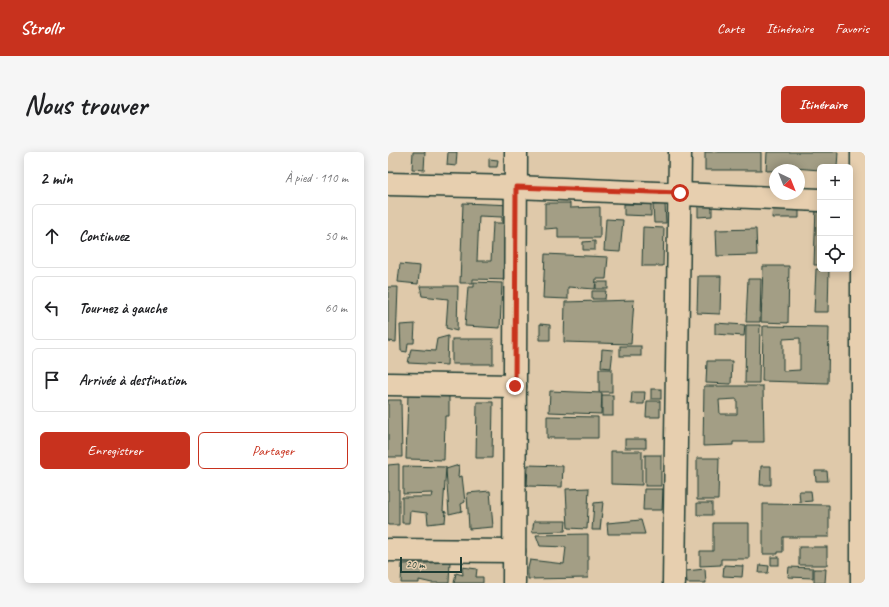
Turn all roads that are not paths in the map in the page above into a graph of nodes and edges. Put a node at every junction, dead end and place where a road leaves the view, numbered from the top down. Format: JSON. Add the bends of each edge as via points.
{"nodes":[{"id":1,"x":516,"y":152,"type":"edge"},
{"id":2,"x":680,"y":152,"type":"edge"},
{"id":3,"x":862,"y":152,"type":"edge"},
{"id":4,"x":388,"y":184,"type":"edge"},
{"id":5,"x":516,"y":187,"type":"junction"},
{"id":6,"x":680,"y":193,"type":"junction"},
{"id":7,"x":817,"y":200,"type":"edge"},
{"id":8,"x":859,"y":201,"type":"edge"},
{"id":9,"x":388,"y":384,"type":"edge"},
{"id":10,"x":515,"y":386,"type":"junction"},
{"id":11,"x":388,"y":550,"type":"edge"},
{"id":12,"x":514,"y":551,"type":"junction"},
{"id":13,"x":514,"y":583,"type":"edge"},
{"id":14,"x":674,"y":583,"type":"edge"},
{"id":15,"x":862,"y":583,"type":"edge"}],
"edges":[{"from":1,"to":5,"type":"main road"},
{"from":2,"to":6,"type":"main road"},
{"from":3,"to":8,"type":"main road"},
{"from":4,"to":5,"type":"main road"},
{"from":5,"to":6,"type":"main road"},
{"from":5,"to":10,"type":"main road"},
{"from":6,"to":7,"type":"main road"},
{"from":6,"to":14,"type":"main road"},
{"from":8,"to":15,"type":"main road"},
{"from":9,"to":10,"type":"main road"},
{"from":10,"to":12,"type":"main road"},
{"from":11,"to":12,"type":"main road"},
{"from":12,"to":13,"type":"main road"}]}
